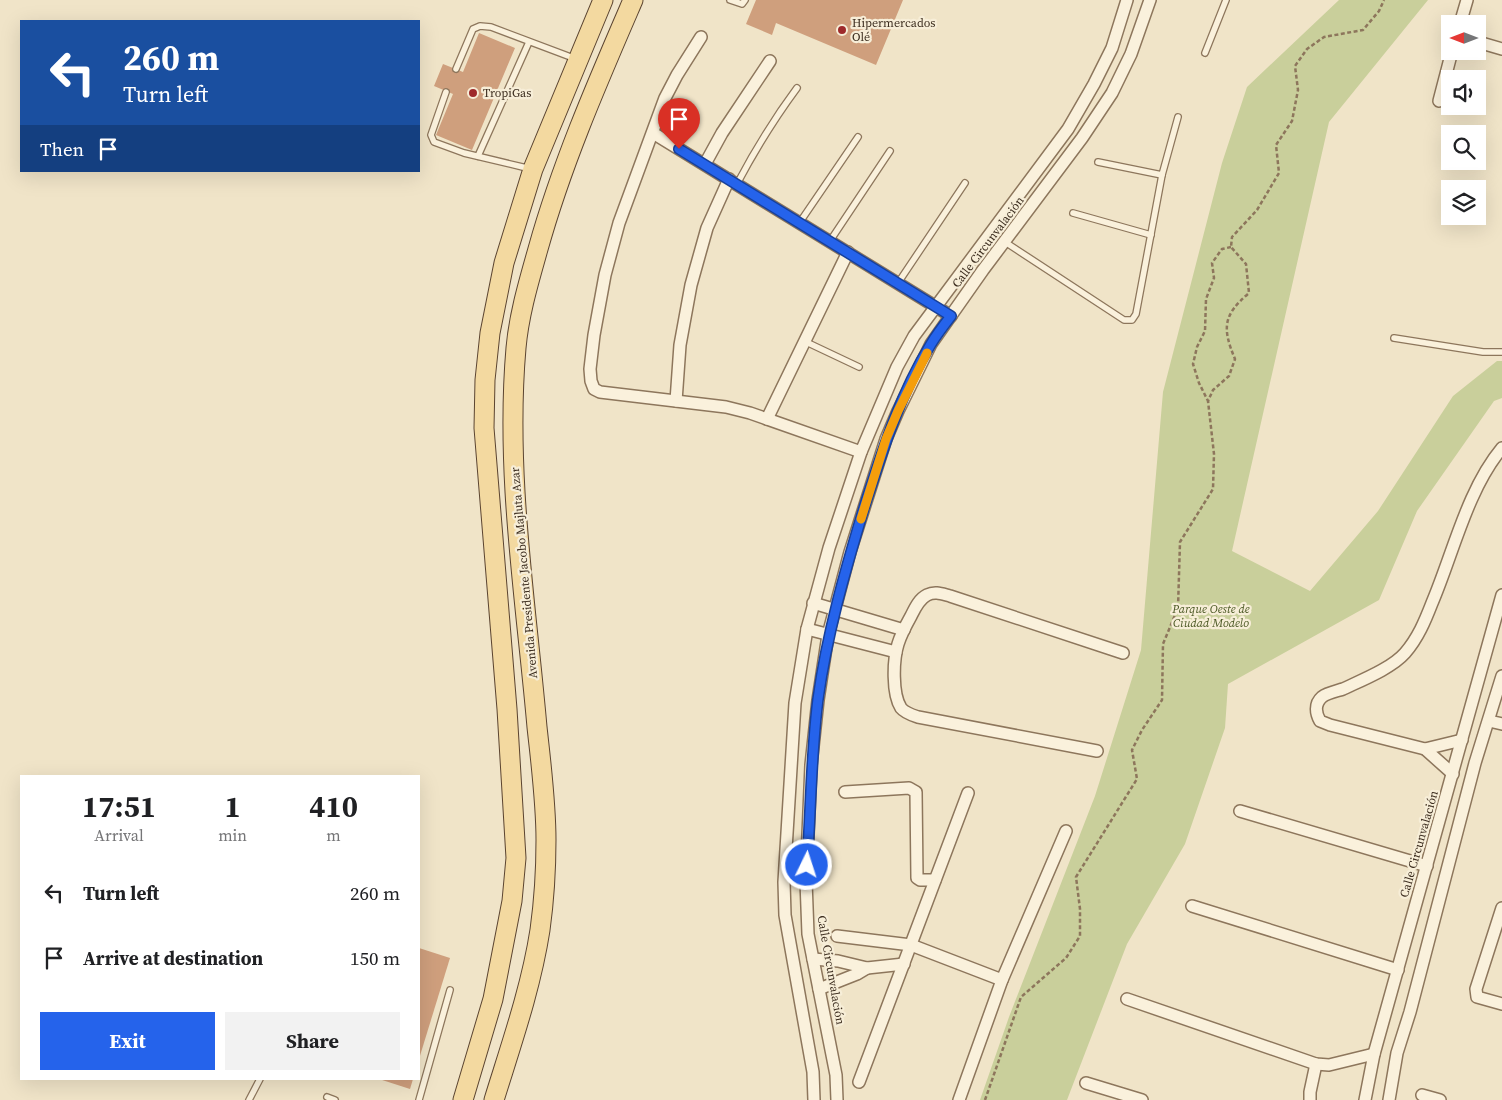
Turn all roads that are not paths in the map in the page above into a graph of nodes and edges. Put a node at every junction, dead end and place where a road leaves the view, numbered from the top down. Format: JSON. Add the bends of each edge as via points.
{"nodes":[{"id":1,"x":603,"y":0,"type":"edge"},
{"id":2,"x":633,"y":0,"type":"edge"},
{"id":3,"x":730,"y":0,"type":"edge"},
{"id":4,"x":745,"y":0,"type":"edge"},
{"id":5,"x":1127,"y":0,"type":"edge"},
{"id":6,"x":1150,"y":0,"type":"edge"},
{"id":7,"x":1226,"y":0,"type":"edge"},
{"id":8,"x":1467,"y":0,"type":"edge"},
{"id":9,"x":1463,"y":15,"type":"edge"},
{"id":10,"x":701,"y":37,"type":"dead end"},
{"id":11,"x":529,"y":42,"type":"junction"},
{"id":12,"x":1486,"y":44,"type":"edge"},
{"id":13,"x":1502,"y":49,"type":"edge"},
{"id":14,"x":1206,"y":53,"type":"dead end"},
{"id":15,"x":578,"y":60,"type":"junction"},
{"id":16,"x":1449,"y":60,"type":"edge"},
{"id":17,"x":770,"y":61,"type":"dead end"},
{"id":18,"x":456,"y":69,"type":"dead end"},
{"id":19,"x":797,"y":88,"type":"dead end"},
{"id":20,"x":446,"y":92,"type":"dead end"},
{"id":21,"x":1438,"y":100,"type":"dead end"},
{"id":22,"x":1178,"y":117,"type":"dead end"},
{"id":23,"x":653,"y":133,"type":"junction"},
{"id":24,"x":858,"y":137,"type":"dead end"},
{"id":25,"x":890,"y":151,"type":"dead end"},
{"id":26,"x":478,"y":156,"type":"junction"},
{"id":27,"x":1098,"y":162,"type":"dead end"},
{"id":28,"x":705,"y":164,"type":"junction"},
{"id":29,"x":533,"y":170,"type":"junction"},
{"id":30,"x":1162,"y":175,"type":"junction"},
{"id":31,"x":733,"y":181,"type":"junction"},
{"id":32,"x":965,"y":183,"type":"dead end"},
{"id":33,"x":1073,"y":213,"type":"dead end"},
{"id":34,"x":800,"y":222,"type":"junction"},
{"id":35,"x":1151,"y":235,"type":"junction"},
{"id":36,"x":830,"y":241,"type":"junction"},
{"id":37,"x":1005,"y":242,"type":"junction"},
{"id":38,"x":848,"y":252,"type":"junction"},
{"id":39,"x":898,"y":283,"type":"junction"},
{"id":40,"x":935,"y":306,"type":"junction"},
{"id":41,"x":951,"y":316,"type":"junction"},
{"id":42,"x":1394,"y":338,"type":"dead end"},
{"id":43,"x":804,"y":342,"type":"junction"},
{"id":44,"x":1502,"y":352,"type":"edge"},
{"id":45,"x":859,"y":367,"type":"dead end"},
{"id":46,"x":676,"y":401,"type":"junction"},
{"id":47,"x":767,"y":419,"type":"junction"},
{"id":48,"x":1502,"y":448,"type":"edge"},
{"id":49,"x":861,"y":452,"type":"junction"},
{"id":50,"x":1502,"y":596,"type":"edge"},
{"id":51,"x":813,"y":603,"type":"junction"},
{"id":52,"x":835,"y":610,"type":"junction"},
{"id":53,"x":807,"y":629,"type":"junction"},
{"id":54,"x":904,"y":630,"type":"junction"},
{"id":55,"x":828,"y":635,"type":"junction"},
{"id":56,"x":896,"y":652,"type":"junction"},
{"id":57,"x":1123,"y":653,"type":"dead end"},
{"id":58,"x":1502,"y":676,"type":"edge"},
{"id":59,"x":1489,"y":720,"type":"junction"},
{"id":60,"x":1502,"y":724,"type":"edge"},
{"id":61,"x":1462,"y":740,"type":"junction"},
{"id":62,"x":1425,"y":749,"type":"junction"},
{"id":63,"x":1097,"y":751,"type":"dead end"},
{"id":64,"x":1457,"y":757,"type":"junction"},
{"id":65,"x":1475,"y":763,"type":"junction"},
{"id":66,"x":1453,"y":774,"type":"junction"},
{"id":67,"x":844,"y":792,"type":"dead end"},
{"id":68,"x":968,"y":793,"type":"dead end"},
{"id":69,"x":1240,"y":811,"type":"dead end"},
{"id":70,"x":1066,"y":830,"type":"dead end"},
{"id":71,"x":1427,"y":866,"type":"junction"},
{"id":72,"x":935,"y":880,"type":"junction"},
{"id":73,"x":1192,"y":906,"type":"dead end"},
{"id":74,"x":1502,"y":908,"type":"edge"},
{"id":75,"x":836,"y":936,"type":"dead end"},
{"id":76,"x":910,"y":945,"type":"junction"},
{"id":77,"x":813,"y":959,"type":"junction"},
{"id":78,"x":904,"y":964,"type":"junction"},
{"id":79,"x":867,"y":968,"type":"junction"},
{"id":80,"x":1398,"y":970,"type":"junction"},
{"id":81,"x":1002,"y":980,"type":"junction"},
{"id":82,"x":819,"y":989,"type":"junction"},
{"id":83,"x":450,"y":990,"type":"dead end"},
{"id":84,"x":1127,"y":999,"type":"dead end"},
{"id":85,"x":1502,"y":1004,"type":"edge"},
{"id":86,"x":1374,"y":1054,"type":"junction"},
{"id":87,"x":1316,"y":1064,"type":"junction"},
{"id":88,"x":259,"y":1080,"type":"edge"},
{"id":89,"x":858,"y":1082,"type":"dead end"},
{"id":90,"x":1086,"y":1083,"type":"dead end"},
{"id":91,"x":1422,"y":1094,"type":"dead end"},
{"id":92,"x":327,"y":1097,"type":"dead end"},
{"id":93,"x":249,"y":1100,"type":"edge"},
{"id":94,"x":335,"y":1100,"type":"edge"},
{"id":95,"x":420,"y":1100,"type":"edge"},
{"id":96,"x":463,"y":1100,"type":"edge"},
{"id":97,"x":494,"y":1100,"type":"edge"},
{"id":98,"x":814,"y":1100,"type":"edge"},
{"id":99,"x":837,"y":1100,"type":"edge"},
{"id":100,"x":959,"y":1100,"type":"edge"},
{"id":101,"x":1142,"y":1100,"type":"edge"},
{"id":102,"x":1310,"y":1100,"type":"edge"},
{"id":103,"x":1365,"y":1100,"type":"edge"},
{"id":104,"x":1389,"y":1100,"type":"edge"},
{"id":105,"x":1440,"y":1100,"type":"edge"}],
"edges":[{"from":1,"to":15,"type":"main road"},
{"from":2,"to":97,"type":"main road","name":"Avenida Presidente Jacobo Majluta Azar","via":[[560,180],[530,276],[516,345],[512,404],[517,520],[546,839],[540,930],[528,984]]},
{"from":3,"to":4,"type":"lane","via":[[742,4]]},
{"from":5,"to":40,"type":"street","name":"Calle Circunvalación","via":[[1108,55],[1068,129]]},
{"from":6,"to":37,"type":"street","name":"Calle Circunvalación","via":[[1112,93]]},
{"from":7,"to":14,"type":"lane"},
{"from":8,"to":9,"type":"street"},
{"from":10,"to":23,"type":"street","via":[[665,98]]},
{"from":11,"to":15,"type":"lane"},
{"from":11,"to":18,"type":"lane","via":[[480,26],[473,29]]},
{"from":11,"to":26,"type":"lane"},
{"from":12,"to":13,"type":"street"},
{"from":15,"to":29,"type":"main road"},
{"from":16,"to":21,"type":"street"},
{"from":17,"to":28,"type":"street","via":[[722,132]]},
{"from":19,"to":31,"type":"lane"},
{"from":20,"to":26,"type":"lane","via":[[431,135],[434,142]]},
{"from":22,"to":30,"type":"lane"},
{"from":23,"to":28,"type":"street"},
{"from":23,"to":46,"type":"street","via":[[619,223],[605,275],[594,335],[591,381],[594,389],[600,392]]},
{"from":24,"to":34,"type":"lane"},
{"from":25,"to":36,"type":"lane"},
{"from":26,"to":29,"type":"lane"},
{"from":27,"to":30,"type":"lane"},
{"from":28,"to":31,"type":"street"},
{"from":29,"to":96,"type":"main road","via":[[504,263],[490,333],[485,380],[484,428],[516,858],[512,901],[494,999]]},
{"from":30,"to":35,"type":"lane"},
{"from":31,"to":34,"type":"street"},
{"from":31,"to":46,"type":"street","via":[[707,228],[692,285],[680,345]]},
{"from":32,"to":39,"type":"lane"},
{"from":33,"to":35,"type":"lane"},
{"from":34,"to":36,"type":"street"},
{"from":35,"to":37,"type":"lane","via":[[1136,314],[1132,320],[1124,320]]},
{"from":36,"to":38,"type":"street"},
{"from":37,"to":41,"type":"street","name":"Calle Circunvalación"},
{"from":38,"to":39,"type":"street"},
{"from":38,"to":43,"type":"street"},
{"from":39,"to":40,"type":"street"},
{"from":40,"to":41,"type":"street"},
{"from":40,"to":49,"type":"street","name":"Calle Circunvalación","via":[[898,367]]},
{"from":41,"to":52,"type":"street","name":"Calle Circunvalación","via":[[931,344],[886,439]]},
{"from":42,"to":44,"type":"lane"},
{"from":43,"to":45,"type":"lane"},
{"from":43,"to":47,"type":"street"},
{"from":46,"to":47,"type":"street","via":[[726,407]]},
{"from":47,"to":49,"type":"street"},
{"from":48,"to":62,"type":"street","via":[[1462,521],[1440,586],[1419,634],[1405,654],[1362,680],[1322,698],[1316,707],[1320,722]]},
{"from":49,"to":51,"type":"street","name":"Calle Circunvalación"},
{"from":50,"to":61,"type":"street","name":"Calle Circunvalación"},
{"from":51,"to":52,"type":"street"},
{"from":51,"to":53,"type":"street","name":"Calle Circunvalación"},
{"from":52,"to":54,"type":"street"},
{"from":52,"to":55,"type":"street","name":"Calle Circunvalación"},
{"from":53,"to":55,"type":"street"},
{"from":53,"to":98,"type":"street","name":"Calle Circunvalación","via":[[795,712],[784,900],[813,1072]]},
{"from":54,"to":56,"type":"street"},
{"from":54,"to":57,"type":"street","via":[[920,601],[936,593]]},
{"from":55,"to":56,"type":"street"},
{"from":55,"to":77,"type":"street","name":"Calle Circunvalación","via":[[811,766],[806,898]]},
{"from":56,"to":63,"type":"street","via":[[895,687],[905,712]]},
{"from":58,"to":59,"type":"street"},
{"from":59,"to":60,"type":"street"},
{"from":59,"to":65,"type":"street"},
{"from":61,"to":62,"type":"street"},
{"from":61,"to":64,"type":"street","name":"Calle Circunvalación"},
{"from":62,"to":66,"type":"street"},
{"from":64,"to":65,"type":"street"},
{"from":64,"to":66,"type":"street","name":"Calle Circunvalación"},
{"from":65,"to":104,"type":"street","via":[[1397,1053]]},
{"from":66,"to":71,"type":"street","name":"Calle Circunvalación"},
{"from":67,"to":72,"type":"street","via":[[909,788],[916,792],[916,878]]},
{"from":68,"to":72,"type":"street"},
{"from":69,"to":71,"type":"street"},
{"from":70,"to":81,"type":"street"},
{"from":71,"to":80,"type":"street","name":"Calle Circunvalación"},
{"from":72,"to":76,"type":"street"},
{"from":73,"to":80,"type":"street"},
{"from":74,"to":85,"type":"street","via":[[1476,989],[1477,997]]},
{"from":75,"to":76,"type":"street"},
{"from":76,"to":78,"type":"street"},
{"from":76,"to":81,"type":"street"},
{"from":77,"to":79,"type":"street"},
{"from":77,"to":82,"type":"street","name":"Calle Circunvalación"},
{"from":78,"to":79,"type":"street"},
{"from":78,"to":89,"type":"street"},
{"from":79,"to":82,"type":"street"},
{"from":80,"to":86,"type":"street","name":"Calle Circunvalación"},
{"from":81,"to":100,"type":"street"},
{"from":82,"to":99,"type":"street","name":"Calle Circunvalación","via":[[836,1075]]},
{"from":83,"to":95,"type":"lane"},
{"from":84,"to":87,"type":"street"},
{"from":86,"to":87,"type":"street","via":[[1329,1065]]},
{"from":86,"to":103,"type":"street","name":"Calle Circunvalación"},
{"from":87,"to":102,"type":"street"},
{"from":88,"to":93,"type":"lane"},
{"from":90,"to":101,"type":"street"},
{"from":91,"to":105,"type":"street"},
{"from":92,"to":94,"type":"lane"}]}
